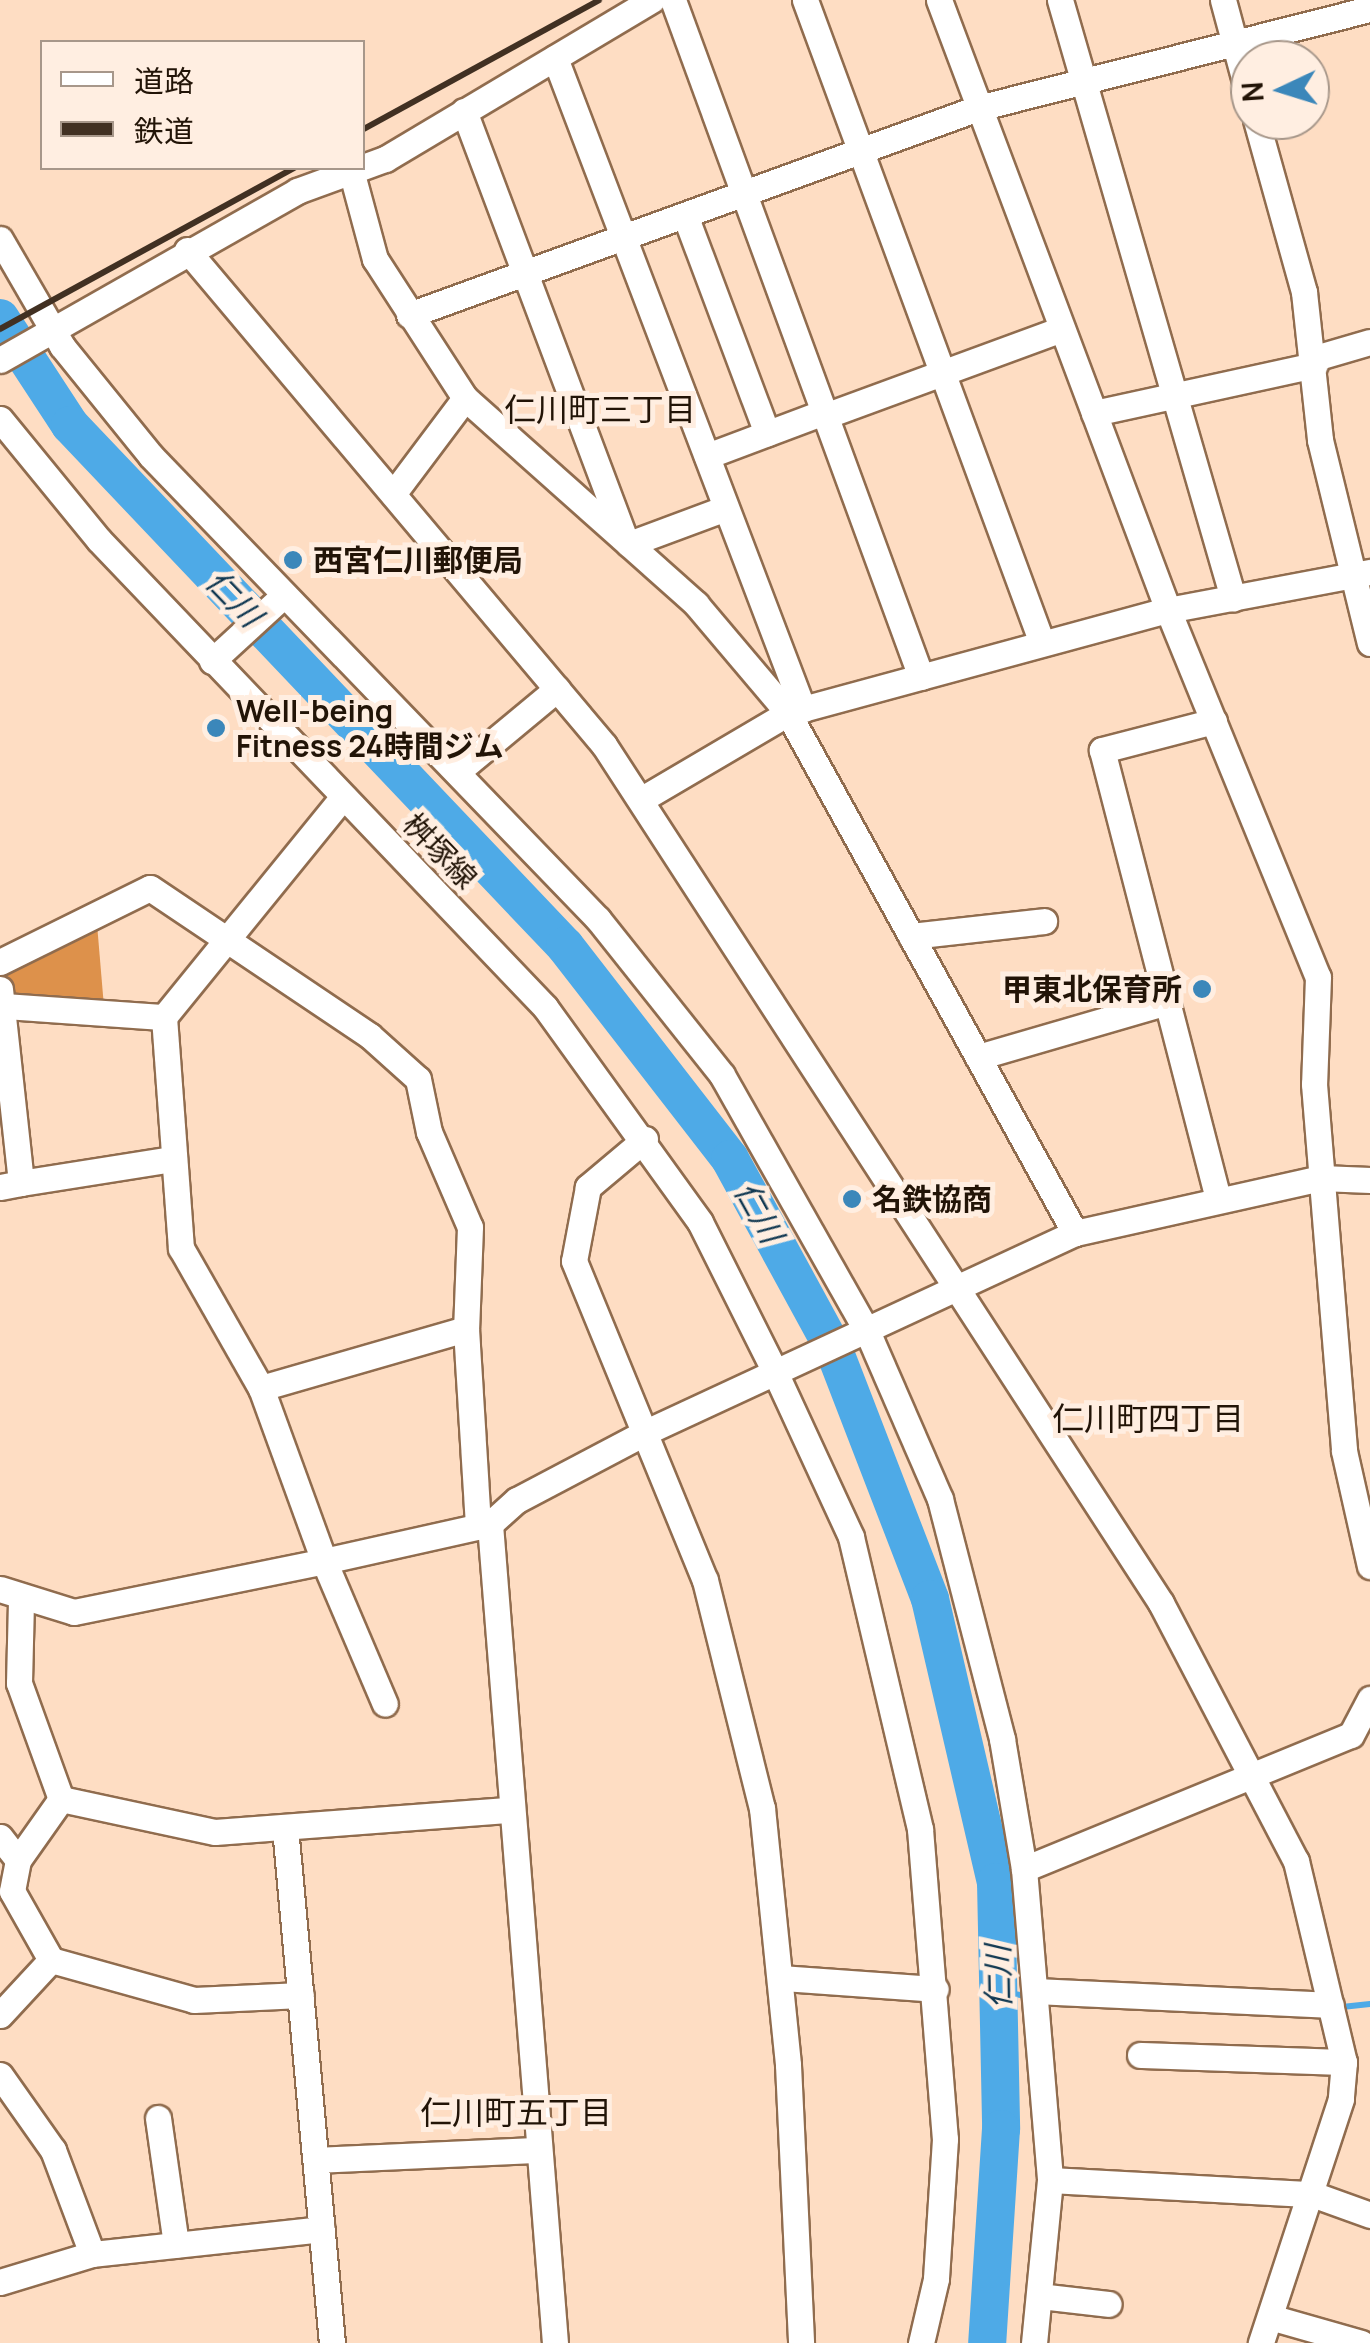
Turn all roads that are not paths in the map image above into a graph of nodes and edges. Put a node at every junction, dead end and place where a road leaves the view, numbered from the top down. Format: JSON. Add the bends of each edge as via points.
{"nodes":[{"id":1,"x":652,"y":0,"type":"edge"},
{"id":2,"x":673,"y":0,"type":"edge"},
{"id":3,"x":805,"y":0,"type":"edge"},
{"id":4,"x":939,"y":0,"type":"edge"},
{"id":5,"x":1060,"y":0,"type":"edge"},
{"id":6,"x":1223,"y":0,"type":"edge"},
{"id":7,"x":1370,"y":9,"type":"edge"},
{"id":8,"x":1233,"y":40,"type":"edge"},
{"id":9,"x":1260,"y":40,"type":"edge"},
{"id":10,"x":1230,"y":48,"type":"edge"},
{"id":11,"x":555,"y":58,"type":"junction"},
{"id":12,"x":1083,"y":80,"type":"junction"},
{"id":13,"x":978,"y":108,"type":"junction"},
{"id":14,"x":464,"y":112,"type":"junction"},
{"id":15,"x":1261,"y":140,"type":"edge"},
{"id":16,"x":862,"y":151,"type":"junction"},
{"id":17,"x":365,"y":167,"type":"edge"},
{"id":18,"x":359,"y":170,"type":"edge"},
{"id":19,"x":352,"y":174,"type":"junction"},
{"id":20,"x":744,"y":194,"type":"junction"},
{"id":21,"x":685,"y":215,"type":"junction"},
{"id":22,"x":623,"y":236,"type":"junction"},
{"id":23,"x":0,"y":240,"type":"edge"},
{"id":24,"x":186,"y":250,"type":"junction"},
{"id":25,"x":524,"y":271,"type":"junction"},
{"id":26,"x":409,"y":314,"type":"junction"},
{"id":27,"x":1062,"y":328,"type":"junction"},
{"id":28,"x":50,"y":330,"type":"junction"},
{"id":29,"x":1370,"y":342,"type":"edge"},
{"id":30,"x":1370,"y":358,"type":"edge"},
{"id":31,"x":0,"y":360,"type":"edge"},
{"id":32,"x":1315,"y":365,"type":"junction"},
{"id":33,"x":944,"y":373,"type":"junction"},
{"id":34,"x":1174,"y":395,"type":"junction"},
{"id":35,"x":465,"y":398,"type":"junction"},
{"id":36,"x":1094,"y":413,"type":"junction"},
{"id":37,"x":824,"y":414,"type":"junction"},
{"id":38,"x":0,"y":419,"type":"edge"},
{"id":39,"x":766,"y":433,"type":"junction"},
{"id":40,"x":706,"y":456,"type":"junction"},
{"id":41,"x":393,"y":494,"type":"junction"},
{"id":42,"x":726,"y":508,"type":"junction"},
{"id":43,"x":627,"y":543,"type":"junction"},
{"id":44,"x":1364,"y":574,"type":"edge"},
{"id":45,"x":283,"y":596,"type":"junction"},
{"id":46,"x":1233,"y":598,"type":"junction"},
{"id":47,"x":1168,"y":610,"type":"junction"},
{"id":48,"x":1042,"y":643,"type":"junction"},
{"id":49,"x":1370,"y":643,"type":"edge"},
{"id":50,"x":212,"y":661,"type":"junction"},
{"id":51,"x":921,"y":677,"type":"junction"},
{"id":52,"x":557,"y":689,"type":"junction"},
{"id":53,"x":795,"y":711,"type":"junction"},
{"id":54,"x":1214,"y":721,"type":"junction"},
{"id":55,"x":457,"y":772,"type":"junction"},
{"id":56,"x":342,"y":797,"type":"junction"},
{"id":57,"x":642,"y":799,"type":"junction"},
{"id":58,"x":1044,"y":921,"type":"dead end"},
{"id":59,"x":911,"y":936,"type":"junction"},
{"id":60,"x":227,"y":942,"type":"junction"},
{"id":61,"x":0,"y":962,"type":"edge"},
{"id":62,"x":3,"y":998,"type":"edge"},
{"id":63,"x":1167,"y":1002,"type":"junction"},
{"id":64,"x":164,"y":1017,"type":"junction"},
{"id":65,"x":978,"y":1057,"type":"junction"},
{"id":66,"x":645,"y":1139,"type":"junction"},
{"id":67,"x":173,"y":1159,"type":"junction"},
{"id":68,"x":1321,"y":1178,"type":"junction"},
{"id":69,"x":1370,"y":1180,"type":"edge"},
{"id":70,"x":10,"y":1185,"type":"edge"},
{"id":71,"x":1218,"y":1197,"type":"junction"},
{"id":72,"x":1075,"y":1232,"type":"junction"},
{"id":73,"x":962,"y":1286,"type":"junction"},
{"id":74,"x":466,"y":1329,"type":"junction"},
{"id":75,"x":867,"y":1331,"type":"junction"},
{"id":76,"x":774,"y":1370,"type":"junction"},
{"id":77,"x":261,"y":1388,"type":"junction"},
{"id":78,"x":646,"y":1432,"type":"junction"},
{"id":79,"x":484,"y":1525,"type":"junction"},
{"id":80,"x":324,"y":1561,"type":"junction"},
{"id":81,"x":1370,"y":1566,"type":"edge"},
{"id":82,"x":10,"y":1595,"type":"edge"},
{"id":83,"x":1370,"y":1699,"type":"edge"},
{"id":84,"x":384,"y":1704,"type":"dead end"},
{"id":85,"x":1252,"y":1775,"type":"junction"},
{"id":86,"x":61,"y":1799,"type":"junction"},
{"id":87,"x":510,"y":1810,"type":"junction"},
{"id":88,"x":285,"y":1827,"type":"junction"},
{"id":89,"x":0,"y":1837,"type":"edge"},
{"id":90,"x":18,"y":1860,"type":"junction"},
{"id":91,"x":1024,"y":1869,"type":"junction"},
{"id":92,"x":51,"y":1960,"type":"junction"},
{"id":93,"x":782,"y":1978,"type":"junction"},
{"id":94,"x":936,"y":1989,"type":"junction"},
{"id":95,"x":1037,"y":1991,"type":"junction"},
{"id":96,"x":300,"y":1995,"type":"junction"},
{"id":97,"x":1331,"y":2005,"type":"junction"},
{"id":98,"x":0,"y":2015,"type":"edge"},
{"id":99,"x":1140,"y":2055,"type":"dead end"},
{"id":100,"x":1344,"y":2062,"type":"junction"},
{"id":101,"x":0,"y":2075,"type":"edge"},
{"id":102,"x":158,"y":2118,"type":"dead end"},
{"id":103,"x":539,"y":2150,"type":"junction"},
{"id":104,"x":316,"y":2160,"type":"junction"},
{"id":105,"x":1050,"y":2180,"type":"junction"},
{"id":106,"x":1312,"y":2194,"type":"junction"},
{"id":107,"x":1370,"y":2215,"type":"edge"},
{"id":108,"x":322,"y":2229,"type":"junction"},
{"id":109,"x":176,"y":2245,"type":"junction"},
{"id":110,"x":92,"y":2254,"type":"junction"},
{"id":111,"x":0,"y":2282,"type":"edge"},
{"id":112,"x":1040,"y":2296,"type":"junction"},
{"id":113,"x":1109,"y":2304,"type":"dead end"},
{"id":114,"x":1270,"y":2317,"type":"junction"},
{"id":115,"x":1370,"y":2323,"type":"edge"},
{"id":116,"x":332,"y":2343,"type":"edge"},
{"id":117,"x":555,"y":2343,"type":"edge"},
{"id":118,"x":801,"y":2343,"type":"edge"},
{"id":119,"x":921,"y":2343,"type":"edge"},
{"id":120,"x":1034,"y":2343,"type":"edge"},
{"id":121,"x":1262,"y":2343,"type":"edge"},
{"id":122,"x":1363,"y":2343,"type":"edge"}],
"edges":[{"from":1,"to":11,"type":"street"},
{"from":2,"to":20,"type":"street"},
{"from":3,"to":16,"type":"street"},
{"from":4,"to":13,"type":"street"},
{"from":5,"to":12,"type":"street"},
{"from":6,"to":8,"type":"street"},
{"from":7,"to":9,"type":"street"},
{"from":10,"to":12,"type":"street"},
{"from":11,"to":14,"type":"street"},
{"from":11,"to":22,"type":"street"},
{"from":12,"to":13,"type":"street"},
{"from":12,"to":34,"type":"street"},
{"from":13,"to":16,"type":"street"},
{"from":13,"to":27,"type":"street"},
{"from":14,"to":17,"type":"street"},
{"from":14,"to":25,"type":"street"},
{"from":15,"to":32,"type":"street"},
{"from":16,"to":20,"type":"street"},
{"from":16,"to":33,"type":"street"},
{"from":18,"to":19,"type":"street"},
{"from":19,"to":24,"type":"street","via":[[297,191]]},
{"from":19,"to":26,"type":"street","via":[[375,259]]},
{"from":20,"to":21,"type":"street"},
{"from":20,"to":37,"type":"street"},
{"from":21,"to":22,"type":"street"},
{"from":21,"to":39,"type":"street"},
{"from":22,"to":25,"type":"street"},
{"from":22,"to":40,"type":"street"},
{"from":23,"to":28,"type":"street"},
{"from":24,"to":28,"type":"street"},
{"from":24,"to":41,"type":"street"},
{"from":25,"to":26,"type":"street"},
{"from":25,"to":43,"type":"street"},
{"from":26,"to":35,"type":"street"},
{"from":27,"to":33,"type":"street"},
{"from":27,"to":36,"type":"street"},
{"from":28,"to":31,"type":"street"},
{"from":28,"to":45,"type":"street","via":[[150,456]]},
{"from":29,"to":32,"type":"street"},
{"from":30,"to":32,"type":"street"},
{"from":32,"to":34,"type":"street"},
{"from":32,"to":44,"type":"street","via":[[1320,440]]},
{"from":33,"to":37,"type":"street"},
{"from":33,"to":48,"type":"street"},
{"from":34,"to":36,"type":"street"},
{"from":34,"to":46,"type":"street"},
{"from":35,"to":41,"type":"street"},
{"from":35,"to":43,"type":"street"},
{"from":36,"to":47,"type":"street"},
{"from":37,"to":39,"type":"street"},
{"from":37,"to":51,"type":"street"},
{"from":38,"to":50,"type":"street","name":"桝塚線"},
{"from":39,"to":40,"type":"street"},
{"from":40,"to":42,"type":"street"},
{"from":41,"to":52,"type":"street"},
{"from":42,"to":43,"type":"street"},
{"from":42,"to":53,"type":"street"},
{"from":43,"to":53,"type":"street","via":[[696,604]]},
{"from":44,"to":46,"type":"street"},
{"from":44,"to":49,"type":"street"},
{"from":45,"to":50,"type":"street"},
{"from":45,"to":55,"type":"street"},
{"from":46,"to":47,"type":"street"},
{"from":47,"to":48,"type":"street"},
{"from":47,"to":54,"type":"street"},
{"from":48,"to":51,"type":"street"},
{"from":50,"to":56,"type":"street","name":"桝塚線"},
{"from":51,"to":53,"type":"street"},
{"from":52,"to":55,"type":"street"},
{"from":52,"to":57,"type":"street"},
{"from":53,"to":57,"type":"street"},
{"from":53,"to":59,"type":"street"},
{"from":54,"to":63,"type":"street","via":[[1102,750]]},
{"from":54,"to":68,"type":"street","via":[[1318,978]]},
{"from":55,"to":75,"type":"street","via":[[598,919],[722,1075]]},
{"from":56,"to":60,"type":"street"},
{"from":56,"to":66,"type":"street","name":"桝塚線","via":[[545,1007]]},
{"from":57,"to":73,"type":"street"},
{"from":58,"to":59,"type":"street"},
{"from":59,"to":65,"type":"street"},
{"from":60,"to":61,"type":"street","via":[[150,888]]},
{"from":60,"to":64,"type":"street"},
{"from":60,"to":74,"type":"street","via":[[370,1036],[418,1078],[429,1132],[470,1228]]},
{"from":62,"to":64,"type":"street"},
{"from":62,"to":70,"type":"street"},
{"from":63,"to":65,"type":"street"},
{"from":63,"to":71,"type":"street"},
{"from":64,"to":67,"type":"street"},
{"from":65,"to":72,"type":"street"},
{"from":66,"to":76,"type":"street","name":"桝塚線","via":[[700,1222]]},
{"from":66,"to":78,"type":"street","via":[[588,1187],[574,1261]]},
{"from":67,"to":70,"type":"street"},
{"from":67,"to":77,"type":"street","via":[[182,1248]]},
{"from":68,"to":69,"type":"street"},
{"from":68,"to":71,"type":"street"},
{"from":68,"to":81,"type":"street","via":[[1344,1451]]},
{"from":71,"to":72,"type":"street"},
{"from":72,"to":73,"type":"street"},
{"from":73,"to":75,"type":"street"},
{"from":73,"to":85,"type":"street","via":[[1161,1603]]},
{"from":74,"to":77,"type":"street"},
{"from":74,"to":79,"type":"street"},
{"from":75,"to":76,"type":"street"},
{"from":75,"to":91,"type":"street","via":[[940,1499],[1002,1740]]},
{"from":76,"to":78,"type":"street"},
{"from":76,"to":94,"type":"street","name":"桝塚線","via":[[851,1537],[899,1716]]},
{"from":77,"to":80,"type":"street"},
{"from":78,"to":79,"type":"street","via":[[517,1500]]},
{"from":78,"to":93,"type":"street","via":[[720,1627],[762,1808]]},
{"from":79,"to":80,"type":"street"},
{"from":79,"to":87,"type":"street"},
{"from":80,"to":82,"type":"street","via":[[74,1612]]},
{"from":80,"to":84,"type":"street"},
{"from":82,"to":86,"type":"street","via":[[19,1683]]},
{"from":83,"to":85,"type":"street","via":[[1351,1735]]},
{"from":85,"to":91,"type":"street"},
{"from":85,"to":97,"type":"street","via":[[1296,1861]]},
{"from":86,"to":88,"type":"street","via":[[215,1832]]},
{"from":86,"to":90,"type":"street"},
{"from":87,"to":88,"type":"street"},
{"from":87,"to":103,"type":"street"},
{"from":88,"to":96,"type":"street"},
{"from":89,"to":90,"type":"street"},
{"from":90,"to":92,"type":"street","via":[[12,1891]]},
{"from":91,"to":95,"type":"street"},
{"from":92,"to":96,"type":"street","via":[[194,2000]]},
{"from":92,"to":98,"type":"street"},
{"from":93,"to":94,"type":"street"},
{"from":93,"to":118,"type":"street"},
{"from":94,"to":119,"type":"street","name":"桝塚線","via":[[942,2228]]},
{"from":95,"to":97,"type":"street"},
{"from":95,"to":105,"type":"street"},
{"from":96,"to":104,"type":"street"},
{"from":97,"to":100,"type":"street"},
{"from":99,"to":100,"type":"street"},
{"from":100,"to":106,"type":"street","via":[[1341,2099]]},
{"from":101,"to":110,"type":"street","via":[[53,2150]]},
{"from":102,"to":109,"type":"street"},
{"from":103,"to":104,"type":"street"},
{"from":103,"to":117,"type":"street"},
{"from":104,"to":108,"type":"street"},
{"from":105,"to":106,"type":"street"},
{"from":105,"to":112,"type":"street"},
{"from":106,"to":107,"type":"street"},
{"from":106,"to":114,"type":"street"},
{"from":108,"to":109,"type":"street"},
{"from":108,"to":116,"type":"street"},
{"from":109,"to":110,"type":"street"},
{"from":110,"to":111,"type":"street"},
{"from":112,"to":113,"type":"street"},
{"from":112,"to":120,"type":"street"},
{"from":114,"to":121,"type":"street"},
{"from":114,"to":122,"type":"street"},
{"from":115,"to":122,"type":"street"}]}
